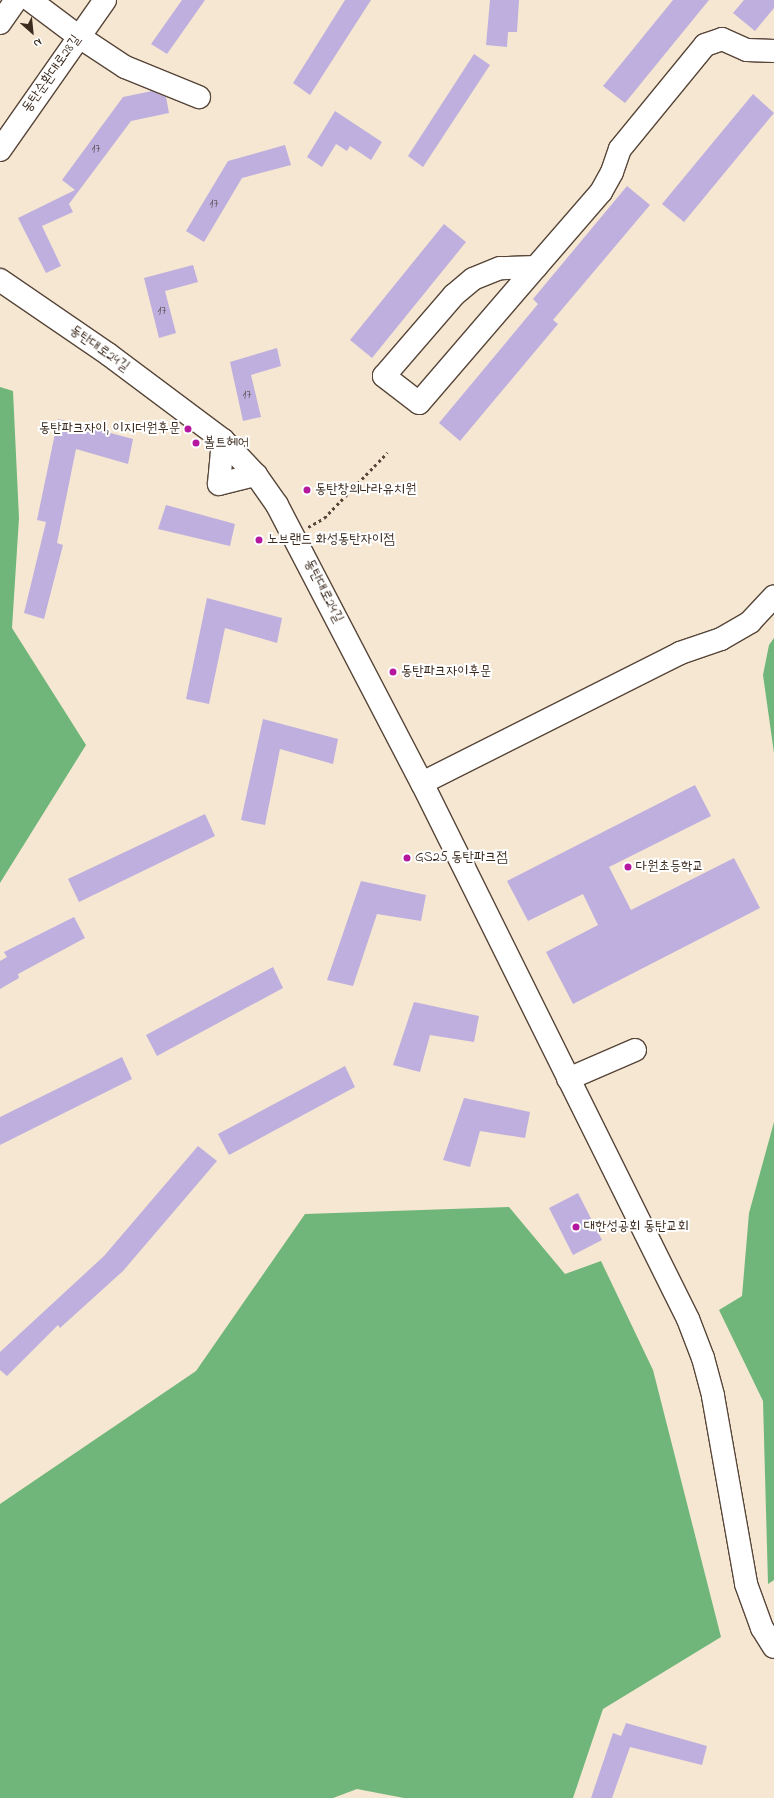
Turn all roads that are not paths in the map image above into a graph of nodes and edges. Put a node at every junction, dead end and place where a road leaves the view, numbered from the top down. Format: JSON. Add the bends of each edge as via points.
{"nodes":[{"id":1,"x":16,"y":0,"type":"edge"},
{"id":2,"x":30,"y":0,"type":"edge"},
{"id":3,"x":105,"y":0,"type":"edge"},
{"id":4,"x":0,"y":22,"type":"edge"},
{"id":5,"x":78,"y":36,"type":"junction"},
{"id":6,"x":774,"y":51,"type":"edge"},
{"id":7,"x":199,"y":97,"type":"dead end"},
{"id":8,"x":0,"y":150,"type":"edge"},
{"id":9,"x":536,"y":267,"type":"junction"},
{"id":10,"x":0,"y":280,"type":"edge"},
{"id":11,"x":223,"y":440,"type":"junction"},
{"id":12,"x":256,"y":475,"type":"junction"},
{"id":13,"x":774,"y":596,"type":"edge"},
{"id":14,"x":422,"y":783,"type":"junction"},
{"id":15,"x":635,"y":1050,"type":"dead end"},
{"id":16,"x":568,"y":1079,"type":"junction"},
{"id":17,"x":774,"y":1647,"type":"edge"}],
"edges":[{"from":1,"to":4,"type":"street"},
{"from":2,"to":5,"type":"street"},
{"from":3,"to":5,"type":"street","name":"동탄순환대로28길"},
{"from":5,"to":7,"type":"street","via":[[125,67]]},
{"from":5,"to":8,"type":"street","name":"동탄순환대로28길"},
{"from":6,"to":9,"type":"street","via":[[747,50],[722,39],[705,45],[620,149],[601,192]]},
{"from":9,"to":9,"type":"street","via":[[419,403],[384,376],[454,295],[473,279],[500,268]]},
{"from":10,"to":11,"type":"street","name":"동탄대로24길","via":[[132,372]]},
{"from":11,"to":12,"type":"street","name":"동탄대로24길"},
{"from":11,"to":12,"type":"street","via":[[219,484]]},
{"from":12,"to":14,"type":"street","name":"동탄대로24길","via":[[277,504],[294,535]]},
{"from":13,"to":14,"type":"street","via":[[750,622],[721,639],[680,653]]},
{"from":14,"to":16,"type":"street","name":"동탄대로24길"},
{"from":15,"to":16,"type":"street"},
{"from":16,"to":17,"type":"street","name":"동탄대로24길","via":[[688,1319],[703,1358],[713,1396],[746,1584],[762,1628]]}]}
